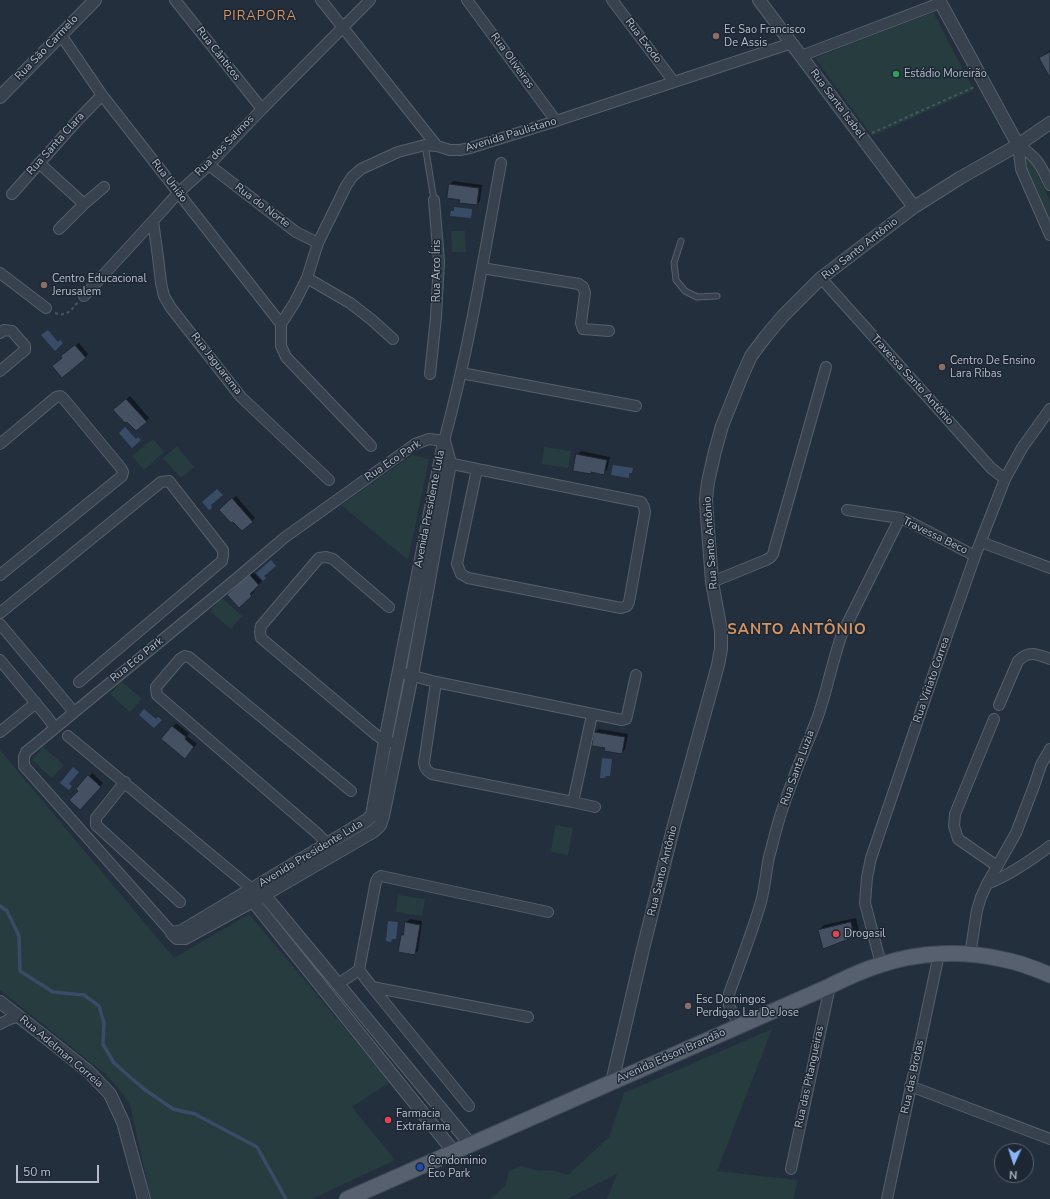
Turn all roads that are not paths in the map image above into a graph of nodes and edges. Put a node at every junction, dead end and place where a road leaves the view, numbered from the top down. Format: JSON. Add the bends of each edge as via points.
{"nodes":[{"id":1,"x":95,"y":0,"type":"edge"},
{"id":2,"x":175,"y":0,"type":"edge"},
{"id":3,"x":321,"y":0,"type":"edge"},
{"id":4,"x":370,"y":0,"type":"edge"},
{"id":5,"x":467,"y":0,"type":"edge"},
{"id":6,"x":612,"y":0,"type":"edge"},
{"id":7,"x":759,"y":0,"type":"edge"},
{"id":8,"x":940,"y":1,"type":"edge"},
{"id":9,"x":343,"y":28,"type":"junction"},
{"id":10,"x":61,"y":34,"type":"junction"},
{"id":11,"x":792,"y":43,"type":"junction"},
{"id":12,"x":801,"y":56,"type":"junction"},
{"id":13,"x":674,"y":82,"type":"junction"},
{"id":14,"x":102,"y":95,"type":"junction"},
{"id":15,"x":0,"y":97,"type":"edge"},
{"id":16,"x":262,"y":109,"type":"junction"},
{"id":17,"x":556,"y":121,"type":"junction"},
{"id":18,"x":1050,"y":123,"type":"edge"},
{"id":19,"x":424,"y":145,"type":"junction"},
{"id":20,"x":1018,"y":145,"type":"junction"},
{"id":21,"x":437,"y":146,"type":"junction"},
{"id":22,"x":39,"y":163,"type":"junction"},
{"id":23,"x":501,"y":163,"type":"dead end"},
{"id":24,"x":209,"y":165,"type":"junction"},
{"id":25,"x":1050,"y":185,"type":"edge"},
{"id":26,"x":104,"y":187,"type":"dead end"},
{"id":27,"x":178,"y":193,"type":"junction"},
{"id":28,"x":12,"y":194,"type":"dead end"},
{"id":29,"x":434,"y":200,"type":"joint"},
{"id":30,"x":84,"y":204,"type":"junction"},
{"id":31,"x":914,"y":207,"type":"junction"},
{"id":32,"x":153,"y":221,"type":"junction"},
{"id":33,"x":59,"y":229,"type":"dead end"},
{"id":34,"x":1050,"y":235,"type":"edge"},
{"id":35,"x":681,"y":241,"type":"dead end"},
{"id":36,"x":318,"y":242,"type":"junction"},
{"id":37,"x":482,"y":268,"type":"junction"},
{"id":38,"x":0,"y":273,"type":"edge"},
{"id":39,"x":306,"y":278,"type":"junction"},
{"id":40,"x":821,"y":278,"type":"junction"},
{"id":41,"x":84,"y":296,"type":"road end"},
{"id":42,"x":717,"y":296,"type":"dead end"},
{"id":43,"x":46,"y":308,"type":"road end"},
{"id":44,"x":282,"y":324,"type":"junction"},
{"id":45,"x":609,"y":331,"type":"dead end"},
{"id":46,"x":0,"y":333,"type":"edge"},
{"id":47,"x":393,"y":339,"type":"dead end"},
{"id":48,"x":826,"y":367,"type":"dead end"},
{"id":49,"x":0,"y":371,"type":"edge"},
{"id":50,"x":461,"y":373,"type":"junction"},
{"id":51,"x":430,"y":374,"type":"dead end"},
{"id":52,"x":636,"y":406,"type":"dead end"},
{"id":53,"x":1050,"y":409,"type":"edge"},
{"id":54,"x":444,"y":440,"type":"junction"},
{"id":55,"x":0,"y":444,"type":"edge"},
{"id":56,"x":371,"y":446,"type":"dead end"},
{"id":57,"x":445,"y":462,"type":"junction"},
{"id":58,"x":477,"y":469,"type":"junction"},
{"id":59,"x":1005,"y":479,"type":"junction"},
{"id":60,"x":329,"y":480,"type":"dead end"},
{"id":61,"x":847,"y":510,"type":"dead end"},
{"id":62,"x":900,"y":518,"type":"junction"},
{"id":63,"x":981,"y":542,"type":"junction"},
{"id":64,"x":975,"y":556,"type":"junction"},
{"id":65,"x":1050,"y":568,"type":"edge"},
{"id":66,"x":0,"y":575,"type":"edge"},
{"id":67,"x":712,"y":582,"type":"junction"},
{"id":68,"x":389,"y":607,"type":"dead end"},
{"id":69,"x":0,"y":613,"type":"edge"},
{"id":70,"x":0,"y":624,"type":"edge"},
{"id":71,"x":1050,"y":659,"type":"edge"},
{"id":72,"x":0,"y":660,"type":"edge"},
{"id":73,"x":398,"y":672,"type":"junction"},
{"id":74,"x":412,"y":675,"type":"junction"},
{"id":75,"x":636,"y":675,"type":"dead end"},
{"id":76,"x":79,"y":682,"type":"dead end"},
{"id":77,"x":436,"y":682,"type":"junction"},
{"id":78,"x":36,"y":703,"type":"junction"},
{"id":79,"x":1000,"y":706,"type":"dead end"},
{"id":80,"x":74,"y":712,"type":"junction"},
{"id":81,"x":592,"y":715,"type":"junction"},
{"id":82,"x":994,"y":719,"type":"dead end"},
{"id":83,"x":55,"y":728,"type":"junction"},
{"id":84,"x":0,"y":732,"type":"edge"},
{"id":85,"x":68,"y":736,"type":"dead end"},
{"id":86,"x":385,"y":741,"type":"junction"},
{"id":87,"x":398,"y":743,"type":"junction"},
{"id":88,"x":1050,"y":749,"type":"edge"},
{"id":89,"x":125,"y":782,"type":"junction"},
{"id":90,"x":351,"y":791,"type":"dead end"},
{"id":91,"x":573,"y":802,"type":"junction"},
{"id":92,"x":595,"y":807,"type":"dead end"},
{"id":93,"x":327,"y":843,"type":"junction"},
{"id":94,"x":1050,"y":846,"type":"edge"},
{"id":95,"x":335,"y":854,"type":"junction"},
{"id":96,"x":997,"y":866,"type":"junction"},
{"id":97,"x":987,"y":884,"type":"junction"},
{"id":98,"x":252,"y":895,"type":"junction"},
{"id":99,"x":264,"y":895,"type":"junction"},
{"id":100,"x":180,"y":902,"type":"dead end"},
{"id":101,"x":548,"y":912,"type":"dead end"},
{"id":102,"x":172,"y":933,"type":"joint"},
{"id":103,"x":940,"y":954,"type":"junction"},
{"id":104,"x":970,"y":955,"type":"junction"},
{"id":105,"x":881,"y":964,"type":"junction"},
{"id":106,"x":359,"y":970,"type":"junction"},
{"id":107,"x":1050,"y":975,"type":"edge"},
{"id":108,"x":338,"y":984,"type":"junction"},
{"id":109,"x":830,"y":986,"type":"junction"},
{"id":110,"x":372,"y":987,"type":"junction"},
{"id":111,"x":0,"y":1002,"type":"edge"},
{"id":112,"x":19,"y":1016,"type":"junction"},
{"id":113,"x":528,"y":1017,"type":"dead end"},
{"id":114,"x":0,"y":1024,"type":"edge"},
{"id":115,"x":740,"y":1026,"type":"junction"},
{"id":116,"x":391,"y":1048,"type":"junction"},
{"id":117,"x":379,"y":1058,"type":"junction"},
{"id":118,"x":612,"y":1082,"type":"junction"},
{"id":119,"x":910,"y":1086,"type":"junction"},
{"id":120,"x":469,"y":1106,"type":"dead end"},
{"id":121,"x":1050,"y":1139,"type":"edge"},
{"id":122,"x":471,"y":1144,"type":"junction"},
{"id":123,"x":454,"y":1152,"type":"junction"},
{"id":124,"x":791,"y":1169,"type":"dead end"},
{"id":125,"x":144,"y":1199,"type":"edge"},
{"id":126,"x":347,"y":1199,"type":"edge"},
{"id":127,"x":887,"y":1199,"type":"edge"}],
"edges":[{"from":1,"to":10,"type":"street","name":"Rua São Carmelo"},
{"from":2,"to":16,"type":"street","name":"Rua Cânticos"},
{"from":3,"to":9,"type":"street"},
{"from":4,"to":9,"type":"street","name":"Rua dos Salmos"},
{"from":5,"to":17,"type":"street","name":"Rua Oliveiras"},
{"from":6,"to":13,"type":"street","name":"Rua Exodo"},
{"from":7,"to":11,"type":"street","name":"Rua Santa Isabel"},
{"from":8,"to":12,"type":"street"},
{"from":8,"to":20,"type":"street"},
{"from":9,"to":16,"type":"street","name":"Rua dos Salmos"},
{"from":9,"to":21,"type":"street"},
{"from":10,"to":14,"type":"street","name":"Rua União"},
{"from":10,"to":15,"type":"street","name":"Rua São Carmelo"},
{"from":11,"to":12,"type":"street","name":"Rua Santa Isabel"},
{"from":11,"to":13,"type":"street","name":"Avenida Paulistano"},
{"from":12,"to":31,"type":"street","name":"Rua Santa Isabel"},
{"from":13,"to":17,"type":"street","name":"Avenida Paulistano"},
{"from":14,"to":22,"type":"street","name":"Rua Santa Clara"},
{"from":14,"to":27,"type":"street","name":"Rua União"},
{"from":16,"to":24,"type":"street","name":"Rua dos Salmos"},
{"from":17,"to":21,"type":"street","name":"Avenida Paulistano","via":[[465,149],[450,150]]},
{"from":18,"to":20,"type":"street","name":"Rua Santo Antônio"},
{"from":19,"to":21,"type":"street","name":"Avenida Paulistano"},
{"from":19,"to":29,"type":"lane","name":"Rua Arco Íris"},
{"from":19,"to":36,"type":"street","name":"Avenida Paulistano","via":[[398,152],[361,169],[346,186]]},
{"from":20,"to":25,"type":"street","via":[[1039,163]]},
{"from":20,"to":31,"type":"street","name":"Rua Santo Antônio"},
{"from":20,"to":34,"type":"street","via":[[1020,169]]},
{"from":22,"to":28,"type":"street","name":"Rua Santa Clara"},
{"from":22,"to":30,"type":"street"},
{"from":23,"to":37,"type":"street"},
{"from":24,"to":27,"type":"street","name":"Rua dos Salmos"},
{"from":24,"to":36,"type":"street","name":"Rua do Norte","via":[[296,232]]},
{"from":26,"to":30,"type":"street"},
{"from":27,"to":32,"type":"street","name":"Rua dos Salmos"},
{"from":27,"to":44,"type":"street","name":"Rua União"},
{"from":29,"to":51,"type":"street","name":"Rua Arco Íris","via":[[439,261]]},
{"from":30,"to":33,"type":"street"},
{"from":31,"to":40,"type":"street","name":"Rua Santo Antônio"},
{"from":32,"to":41,"type":"street","name":"Rua dos Salmos"},
{"from":32,"to":60,"type":"street","name":"Rua Jaguarema","via":[[161,283],[164,296],[171,308],[241,397]]},
{"from":35,"to":42,"type":"lane","via":[[674,263],[676,280],[685,291],[697,297]]},
{"from":36,"to":39,"type":"street","name":"Avenida Paulistano"},
{"from":37,"to":45,"type":"street","via":[[579,284],[583,287],[584,293],[581,323],[583,329]]},
{"from":37,"to":50,"type":"street"},
{"from":38,"to":43,"type":"street"},
{"from":39,"to":44,"type":"street","name":"Avenida Paulistano"},
{"from":39,"to":47,"type":"street","via":[[350,303]]},
{"from":40,"to":59,"type":"street","name":"Travessa Santo Antônio","via":[[991,468]]},
{"from":40,"to":67,"type":"street","name":"Rua Santo Antônio","via":[[783,316],[751,356],[722,426],[706,499]]},
{"from":44,"to":56,"type":"street","name":"Avenida Paulistano","via":[[281,346],[286,358]]},
{"from":46,"to":49,"type":"street","via":[[4,330],[12,331],[26,348]]},
{"from":48,"to":67,"type":"street","via":[[771,558]]},
{"from":50,"to":52,"type":"street"},
{"from":50,"to":54,"type":"street"},
{"from":53,"to":59,"type":"street","name":"Rua Viriato Correa","via":[[1022,448]]},
{"from":54,"to":57,"type":"street","name":"Avenida Presidente Lula"},
{"from":54,"to":80,"type":"street","name":"Rua Eco Park","via":[[429,439],[415,444],[284,538]]},
{"from":55,"to":66,"type":"street","via":[[60,396],[123,472],[122,476]]},
{"from":57,"to":58,"type":"street"},
{"from":57,"to":73,"type":"street","name":"Avenida Presidente Lula"},
{"from":57,"to":74,"type":"street","name":"Avenida Presidente Lula"},
{"from":58,"to":58,"type":"street","via":[[457,564],[461,574],[468,578],[621,608],[627,606],[645,512],[641,502]]},
{"from":59,"to":63,"type":"street","name":"Rua Viriato Correa"},
{"from":61,"to":62,"type":"street","name":"Travessa Beco"},
{"from":62,"to":64,"type":"street","name":"Travessa Beco"},
{"from":62,"to":115,"type":"street","name":"Rua Santa Luzia","via":[[842,634],[825,695],[777,826],[761,902],[729,994],[729,1006]]},
{"from":63,"to":64,"type":"street","name":"Rua Viriato Correa"},
{"from":63,"to":65,"type":"street"},
{"from":64,"to":105,"type":"street","name":"Rua Viriato Correa","via":[[871,858],[865,903]]},
{"from":67,"to":118,"type":"street","name":"Rua Santo Antônio","via":[[721,631],[718,665],[674,825]]},
{"from":68,"to":86,"type":"street","via":[[333,559],[319,558],[261,626],[260,632],[262,638]]},
{"from":69,"to":76,"type":"street","via":[[161,482],[169,481],[223,550],[222,561]]},
{"from":70,"to":80,"type":"street"},
{"from":71,"to":79,"type":"street","via":[[1030,653],[1024,655],[1018,661]]},
{"from":72,"to":78,"type":"street"},
{"from":73,"to":74,"type":"street"},
{"from":73,"to":86,"type":"street","name":"Avenida Presidente Lula"},
{"from":74,"to":77,"type":"street"},
{"from":74,"to":87,"type":"street","name":"Avenida Presidente Lula"},
{"from":75,"to":81,"type":"street","via":[[626,719]]},
{"from":77,"to":81,"type":"street"},
{"from":77,"to":91,"type":"street","via":[[424,763],[427,771]]},
{"from":78,"to":83,"type":"street"},
{"from":78,"to":84,"type":"street"},
{"from":80,"to":83,"type":"street","name":"Rua Eco Park"},
{"from":81,"to":91,"type":"street"},
{"from":82,"to":96,"type":"street","via":[[955,814],[954,826],[958,839]]},
{"from":83,"to":102,"type":"street","name":"Rua Eco Park","via":[[26,752],[24,766]]},
{"from":85,"to":89,"type":"street"},
{"from":86,"to":87,"type":"street"},
{"from":86,"to":93,"type":"street","name":"Avenida Presidente Lula","via":[[372,814],[367,820]]},
{"from":87,"to":95,"type":"street","name":"Avenida Presidente Lula","via":[[380,825]]},
{"from":88,"to":96,"type":"street","via":[[1041,765],[1016,833]]},
{"from":89,"to":98,"type":"street"},
{"from":89,"to":100,"type":"street","via":[[96,818],[96,825]]},
{"from":90,"to":93,"type":"street","via":[[189,657],[180,659],[156,687],[157,695]]},
{"from":91,"to":92,"type":"street"},
{"from":93,"to":95,"type":"street"},
{"from":93,"to":98,"type":"street","name":"Avenida Presidente Lula"},
{"from":94,"to":97,"type":"street","via":[[1028,863]]},
{"from":95,"to":99,"type":"street","name":"Avenida Presidente Lula"},
{"from":96,"to":97,"type":"street"},
{"from":97,"to":104,"type":"street","via":[[977,910]]},
{"from":98,"to":99,"type":"street","name":"Avenida Presidente Lula"},
{"from":98,"to":102,"type":"street","name":"Avenida Presidente Lula","via":[[185,938],[177,938]]},
{"from":98,"to":117,"type":"street","name":"Avenida Presidente Lula"},
{"from":99,"to":108,"type":"street","name":"Avenida Presidente Lula"},
{"from":101,"to":106,"type":"street","via":[[381,876],[376,881]]},
{"from":103,"to":104,"type":"main road","name":"Avenida Edson Brandão"},
{"from":103,"to":105,"type":"main road","name":"Avenida Edson Brandão"},
{"from":103,"to":119,"type":"street","name":"Rua das Brotas"},
{"from":104,"to":107,"type":"main road","name":"Avenida Edson Brandão","via":[[1001,959]]},
{"from":105,"to":109,"type":"main road","name":"Avenida Edson Brandão"},
{"from":106,"to":108,"type":"street"},
{"from":106,"to":110,"type":"street"},
{"from":108,"to":116,"type":"street","name":"Avenida Presidente Lula"},
{"from":109,"to":115,"type":"main road","name":"Avenida Edson Brandão"},
{"from":109,"to":124,"type":"street","name":"Rua das Pitangueiras"},
{"from":110,"to":113,"type":"street"},
{"from":110,"to":120,"type":"street"},
{"from":111,"to":112,"type":"street","name":"Rua Adelman Correia"},
{"from":112,"to":114,"type":"street"},
{"from":112,"to":125,"type":"street","name":"Rua Adelman Correia","via":[[88,1072],[110,1094],[123,1122]]},
{"from":115,"to":118,"type":"main road","name":"Avenida Edson Brandão"},
{"from":116,"to":117,"type":"street"},
{"from":116,"to":122,"type":"street","name":"Avenida Presidente Lula"},
{"from":117,"to":123,"type":"street","name":"Avenida Presidente Lula"},
{"from":118,"to":122,"type":"main road","name":"Avenida Edson Brandão"},
{"from":119,"to":121,"type":"street"},
{"from":119,"to":127,"type":"street","name":"Rua das Brotas"},
{"from":122,"to":123,"type":"main road","name":"Avenida Edson Brandão"},
{"from":123,"to":126,"type":"main road","name":"Avenida Edson Brandão"}]}
